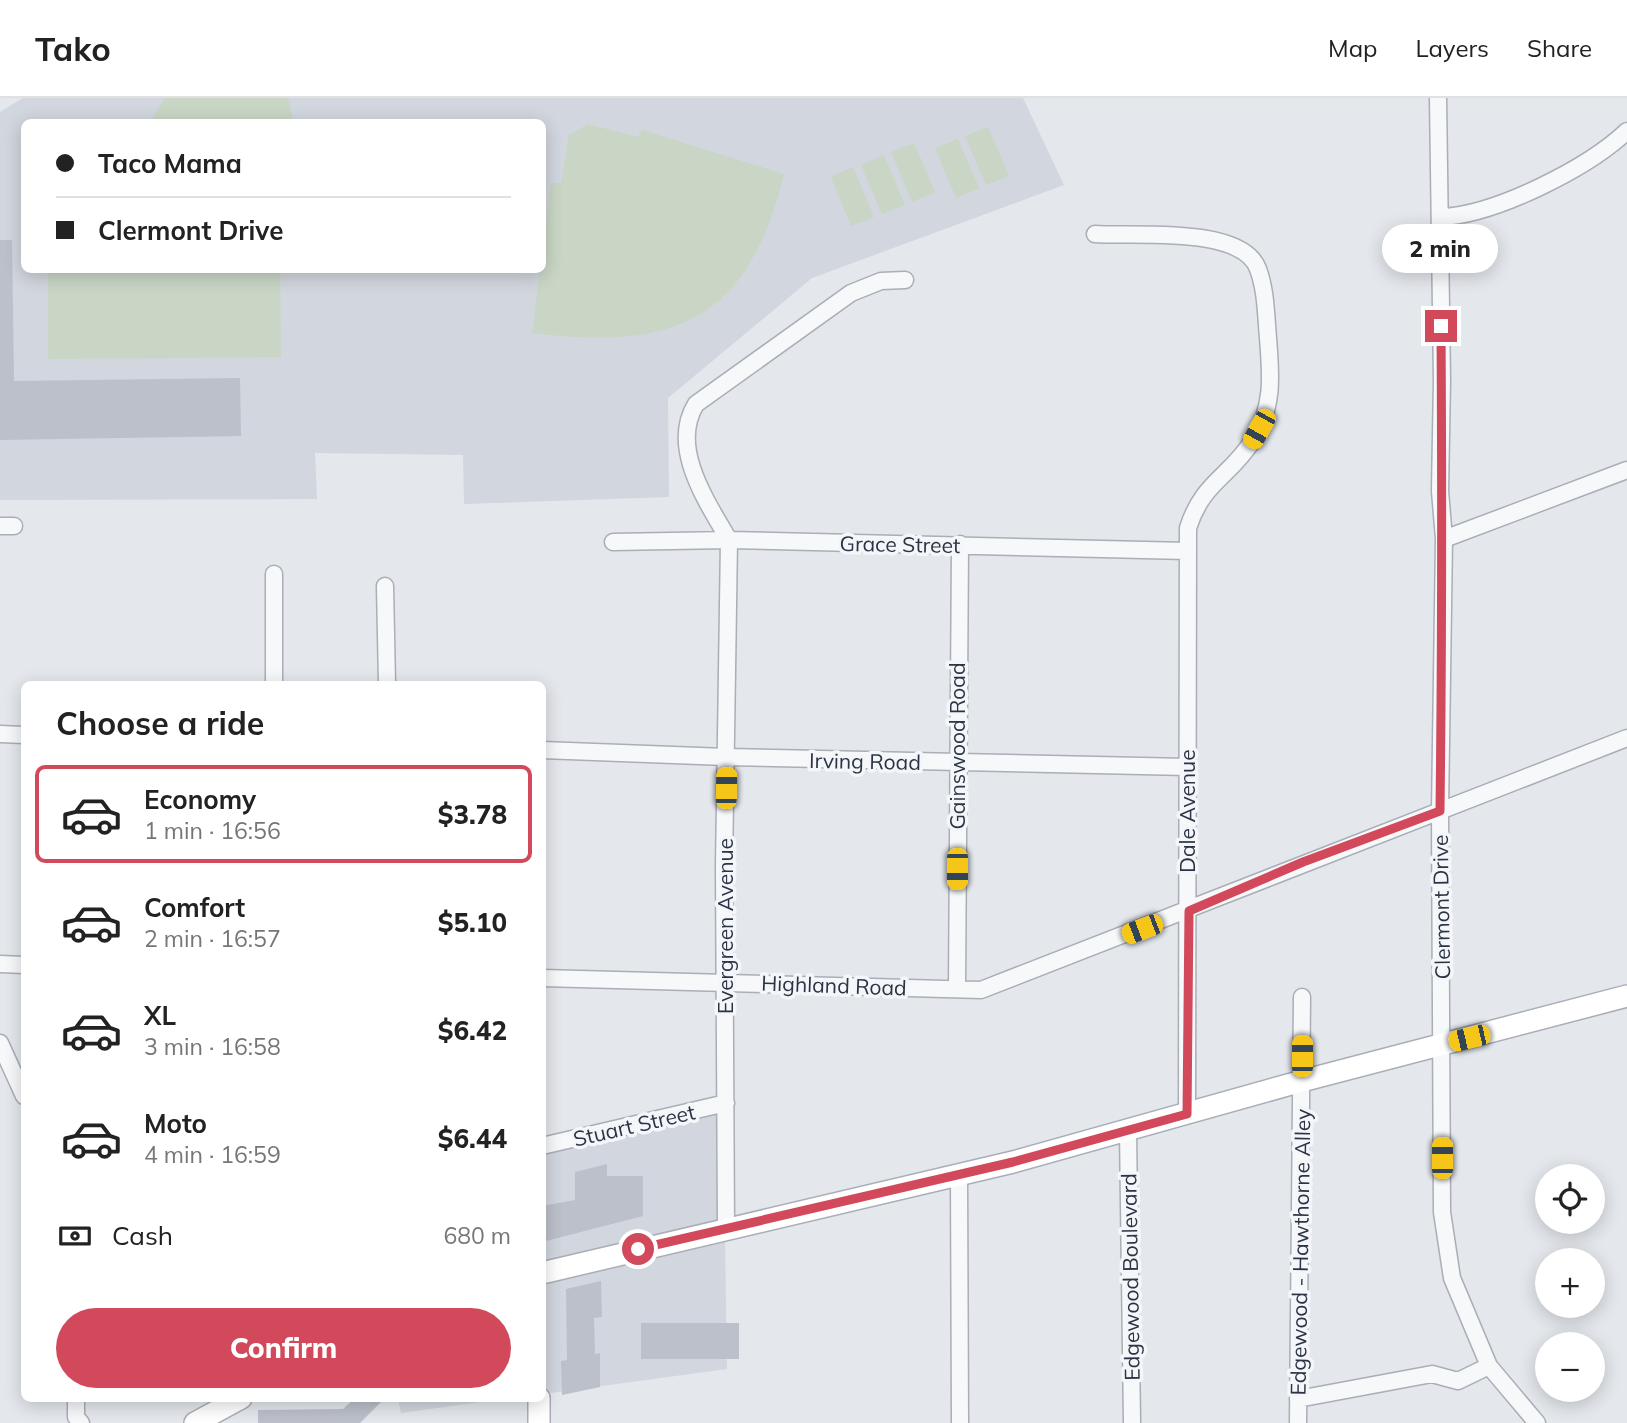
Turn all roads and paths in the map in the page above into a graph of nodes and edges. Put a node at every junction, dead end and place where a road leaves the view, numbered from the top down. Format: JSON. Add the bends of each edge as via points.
{"nodes":[{"id":1,"x":1438,"y":98,"type":"edge"},
{"id":2,"x":1627,"y":131,"type":"edge"},
{"id":3,"x":1441,"y":217,"type":"junction"},
{"id":4,"x":1095,"y":234,"type":"dead end"},
{"id":5,"x":905,"y":280,"type":"dead end"},
{"id":6,"x":1627,"y":470,"type":"edge"},
{"id":7,"x":1444,"y":539,"type":"junction"},
{"id":8,"x":729,"y":541,"type":"junction"},
{"id":9,"x":613,"y":542,"type":"dead end"},
{"id":10,"x":960,"y":544,"type":"junction"},
{"id":11,"x":1187,"y":551,"type":"junction"},
{"id":12,"x":274,"y":574,"type":"dead end"},
{"id":13,"x":385,"y":586,"type":"dead end"},
{"id":14,"x":274,"y":681,"type":"edge"},
{"id":15,"x":387,"y":681,"type":"edge"},
{"id":16,"x":0,"y":734,"type":"edge"},
{"id":17,"x":21,"y":735,"type":"edge"},
{"id":18,"x":1627,"y":738,"type":"edge"},
{"id":19,"x":546,"y":750,"type":"edge"},
{"id":20,"x":726,"y":757,"type":"junction"},
{"id":21,"x":958,"y":763,"type":"junction"},
{"id":22,"x":1187,"y":767,"type":"junction"},
{"id":23,"x":1440,"y":811,"type":"junction"},
{"id":24,"x":1189,"y":911,"type":"junction"},
{"id":25,"x":0,"y":964,"type":"edge"},
{"id":26,"x":21,"y":965,"type":"edge"},
{"id":27,"x":546,"y":978,"type":"edge"},
{"id":28,"x":725,"y":981,"type":"junction"},
{"id":29,"x":957,"y":989,"type":"junction"},
{"id":30,"x":1627,"y":996,"type":"edge"},
{"id":31,"x":1302,"y":997,"type":"dead end"},
{"id":32,"x":0,"y":1043,"type":"edge"},
{"id":33,"x":1442,"y":1045,"type":"junction"},
{"id":34,"x":1302,"y":1081,"type":"junction"},
{"id":35,"x":21,"y":1089,"type":"edge"},
{"id":36,"x":726,"y":1103,"type":"junction"},
{"id":37,"x":1187,"y":1114,"type":"junction"},
{"id":38,"x":1128,"y":1131,"type":"junction"},
{"id":39,"x":546,"y":1145,"type":"edge"},
{"id":40,"x":959,"y":1175,"type":"junction"},
{"id":41,"x":726,"y":1227,"type":"junction"},
{"id":42,"x":546,"y":1272,"type":"edge"},
{"id":43,"x":1489,"y":1366,"type":"junction"},
{"id":44,"x":1298,"y":1399,"type":"junction"},
{"id":45,"x":76,"y":1402,"type":"edge"},
{"id":46,"x":234,"y":1402,"type":"edge"},
{"id":47,"x":539,"y":1402,"type":"edge"},
{"id":48,"x":1538,"y":1422,"type":"edge"},
{"id":49,"x":81,"y":1423,"type":"edge"},
{"id":50,"x":195,"y":1423,"type":"edge"},
{"id":51,"x":539,"y":1423,"type":"edge"},
{"id":52,"x":960,"y":1423,"type":"edge"},
{"id":53,"x":1132,"y":1423,"type":"edge"},
{"id":54,"x":1298,"y":1423,"type":"edge"}],
"edges":[{"from":1,"to":3,"type":"street","name":"Clermont Drive"},
{"from":2,"to":3,"type":"street","via":[[1556,179],[1483,211]]},
{"from":3,"to":7,"type":"street","name":"Clermont Drive","via":[[1440,491]]},
{"from":4,"to":11,"type":"street","name":"Dale Avenue","via":[[1203,236],[1246,253],[1258,267],[1272,384],[1267,415],[1251,443],[1202,495],[1188,528]]},
{"from":5,"to":8,"type":"street","via":[[881,281],[851,293],[696,404],[686,420],[685,439],[706,501]]},
{"from":6,"to":7,"type":"street"},
{"from":7,"to":23,"type":"street","name":"Clermont Drive"},
{"from":8,"to":9,"type":"street","name":"Grace Street"},
{"from":8,"to":10,"type":"street","name":"Grace Street"},
{"from":8,"to":20,"type":"street","name":"Evergreen Avenue"},
{"from":10,"to":11,"type":"street","name":"Grace Street"},
{"from":10,"to":21,"type":"street","name":"Gainswood Road"},
{"from":11,"to":22,"type":"street","name":"Dale Avenue"},
{"from":12,"to":14,"type":"street"},
{"from":13,"to":15,"type":"street"},
{"from":16,"to":17,"type":"street"},
{"from":18,"to":23,"type":"street","name":"Highland Road"},
{"from":19,"to":20,"type":"street","name":"Irving Road"},
{"from":20,"to":21,"type":"street","name":"Irving Road"},
{"from":20,"to":28,"type":"street","name":"Evergreen Avenue"},
{"from":21,"to":22,"type":"street","name":"Irving Road"},
{"from":21,"to":29,"type":"street","name":"Gainswood Road"},
{"from":22,"to":24,"type":"street","name":"Dale Avenue"},
{"from":23,"to":24,"type":"street","name":"Highland Road"},
{"from":23,"to":33,"type":"street","name":"Clermont Drive"},
{"from":24,"to":29,"type":"street","name":"Highland Road","via":[[981,990]]},
{"from":24,"to":37,"type":"street","name":"Dale Avenue"},
{"from":25,"to":26,"type":"street"},
{"from":27,"to":28,"type":"street","name":"Highland Road"},
{"from":28,"to":29,"type":"street","name":"Highland Road"},
{"from":28,"to":36,"type":"street","name":"Evergreen Avenue"},
{"from":30,"to":33,"type":"main road"},
{"from":31,"to":34,"type":"street","name":"Edgewood - Hawthorne Alley"},
{"from":32,"to":35,"type":"street"},
{"from":33,"to":34,"type":"main road"},
{"from":33,"to":43,"type":"street","name":"Clermont Drive","via":[[1442,1212],[1452,1278]]},
{"from":34,"to":37,"type":"main road"},
{"from":34,"to":44,"type":"street","name":"Edgewood - Hawthorne Alley"},
{"from":36,"to":39,"type":"street","name":"Stuart Street"},
{"from":36,"to":41,"type":"street","name":"Evergreen Avenue"},
{"from":37,"to":38,"type":"main road"},
{"from":38,"to":40,"type":"main road"},
{"from":38,"to":53,"type":"street","name":"Edgewood Boulevard"},
{"from":40,"to":41,"type":"main road"},
{"from":40,"to":52,"type":"street"},
{"from":41,"to":42,"type":"main road"},
{"from":43,"to":44,"type":"street","via":[[1458,1381],[1432,1374]]},
{"from":43,"to":48,"type":"street","name":"Clermont Drive"},
{"from":44,"to":54,"type":"street","name":"Edgewood - Hawthorne Alley"},
{"from":45,"to":49,"type":"street"},
{"from":46,"to":50,"type":"main road"},
{"from":47,"to":51,"type":"main road"}]}
